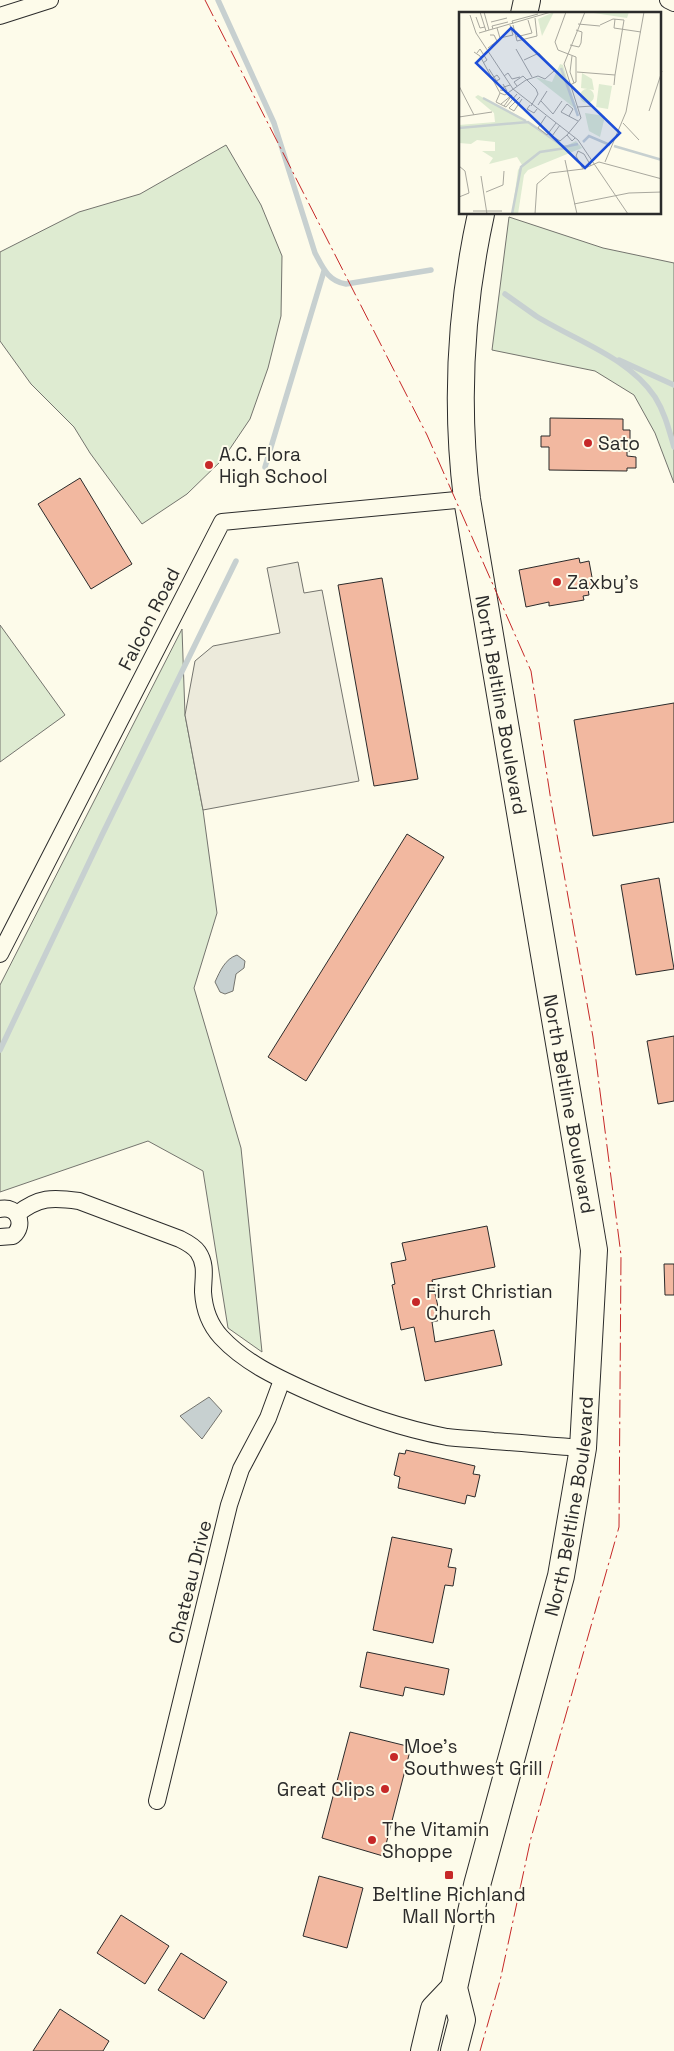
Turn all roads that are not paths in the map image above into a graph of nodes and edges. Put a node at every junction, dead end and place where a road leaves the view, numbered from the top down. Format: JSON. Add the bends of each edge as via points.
{"nodes":[{"id":1,"x":50,"y":0,"type":"edge"},
{"id":2,"x":668,"y":0,"type":"edge"},
{"id":3,"x":674,"y":3,"type":"edge"},
{"id":4,"x":0,"y":16,"type":"edge"},
{"id":5,"x":481,"y":215,"type":"edge"},
{"id":6,"x":467,"y":499,"type":"junction"},
{"id":7,"x":0,"y":954,"type":"edge"},
{"id":8,"x":0,"y":1209,"type":"edge"},
{"id":9,"x":17,"y":1214,"type":"junction"},
{"id":10,"x":0,"y":1237,"type":"edge"},
{"id":11,"x":282,"y":1380,"type":"junction"},
{"id":12,"x":584,"y":1448,"type":"junction"},
{"id":13,"x":157,"y":1801,"type":"dead end"},
{"id":14,"x":454,"y":1988,"type":"junction"},
{"id":15,"x":424,"y":2051,"type":"edge"},
{"id":16,"x":454,"y":2051,"type":"edge"}],
"edges":[{"from":1,"to":4,"type":"street"},
{"from":2,"to":3,"type":"street"},
{"from":5,"to":6,"type":"main road","name":"North Beltline Boulevard","via":[[462,333],[460,433]]},
{"from":6,"to":7,"type":"street","name":"Falcon Road","via":[[222,522]]},
{"from":6,"to":12,"type":"main road","name":"North Beltline Boulevard","via":[[594,1250]]},
{"from":8,"to":9,"type":"street","via":[[9,1209]]},
{"from":9,"to":10,"type":"street","via":[[20,1224],[17,1233],[8,1238]]},
{"from":9,"to":11,"type":"street","via":[[32,1202],[62,1198],[79,1201],[180,1238],[191,1245],[202,1260],[205,1308],[220,1336],[241,1355]]},
{"from":11,"to":12,"type":"street","via":[[409,1429],[449,1437]]},
{"from":11,"to":13,"type":"street","name":"Chateau Drive","via":[[268,1418],[241,1469],[229,1505]]},
{"from":12,"to":14,"type":"main road","name":"North Beltline Boulevard","via":[[561,1576],[477,1885]]},
{"from":14,"to":15,"type":"main road","via":[[434,2009]]},
{"from":14,"to":16,"type":"main road","name":"North Beltline Boulevard","via":[[462,2020]]}]}
